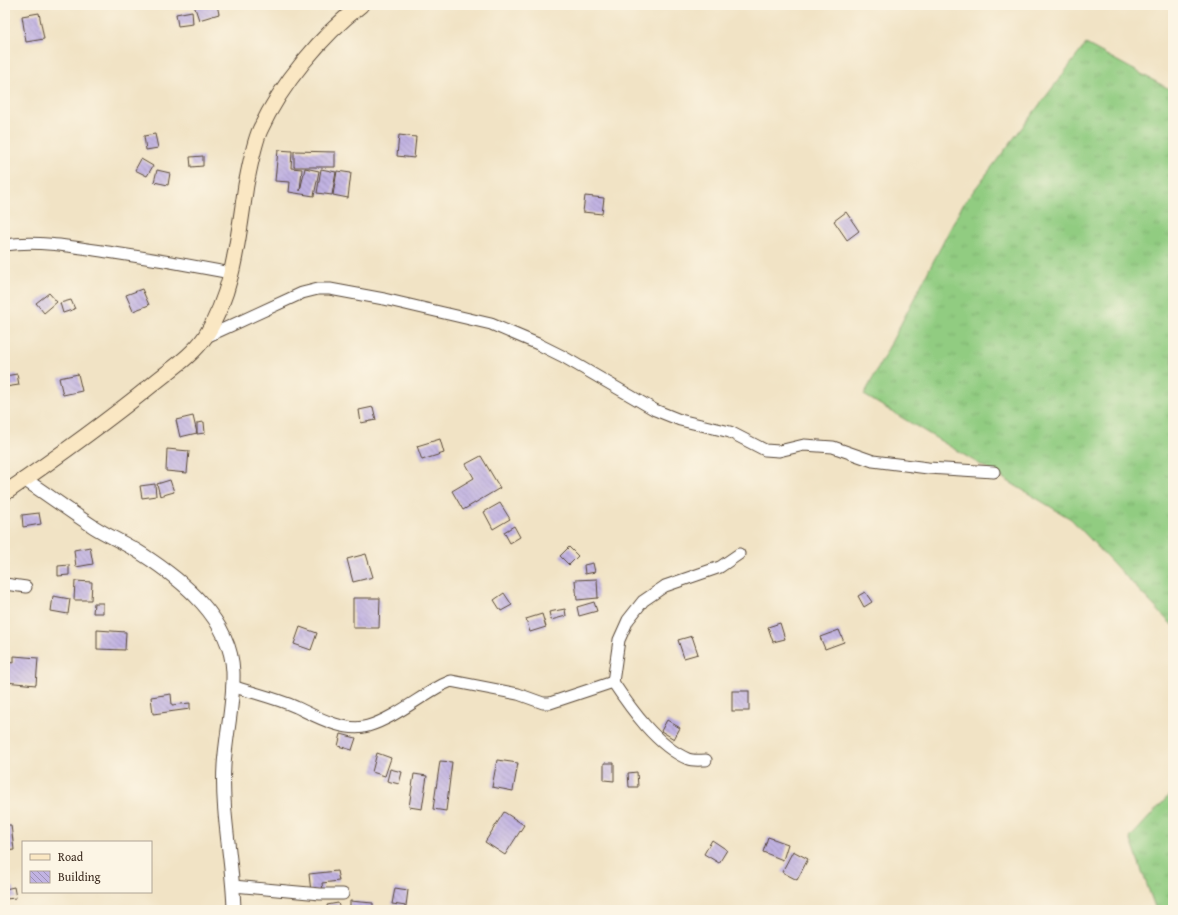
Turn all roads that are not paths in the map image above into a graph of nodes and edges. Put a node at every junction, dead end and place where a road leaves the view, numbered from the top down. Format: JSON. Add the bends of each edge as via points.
{"nodes":[{"id":1,"x":361,"y":5,"type":"edge"},
{"id":2,"x":5,"y":245,"type":"edge"},
{"id":3,"x":231,"y":273,"type":"junction"},
{"id":4,"x":204,"y":338,"type":"junction"},
{"id":5,"x":994,"y":472,"type":"dead end"},
{"id":6,"x":24,"y":479,"type":"junction"},
{"id":7,"x":5,"y":492,"type":"edge"},
{"id":8,"x":739,"y":554,"type":"dead end"},
{"id":9,"x":5,"y":584,"type":"edge"},
{"id":10,"x":26,"y":586,"type":"dead end"},
{"id":11,"x":613,"y":682,"type":"junction"},
{"id":12,"x":232,"y":686,"type":"junction"},
{"id":13,"x":706,"y":760,"type":"dead end"},
{"id":14,"x":233,"y":886,"type":"junction"},
{"id":15,"x":343,"y":894,"type":"dead end"},
{"id":16,"x":234,"y":910,"type":"edge"}],
"edges":[{"from":1,"to":3,"type":"main road","via":[[344,18],[297,71],[260,130],[246,184],[241,226]]},
{"from":2,"to":3,"type":"street","via":[[16,243],[68,246]]},
{"from":3,"to":4,"type":"main road","via":[[219,312]]},
{"from":4,"to":5,"type":"street","via":[[302,293],[330,289],[491,324],[562,356],[655,410],[680,420],[730,432],[765,450],[779,452],[804,445],[833,447],[873,461]]},
{"from":4,"to":6,"type":"main road","via":[[191,354],[138,396]]},
{"from":6,"to":7,"type":"main road"},
{"from":6,"to":12,"type":"street","via":[[95,528],[141,553],[197,597],[227,643],[233,671]]},
{"from":8,"to":11,"type":"street","via":[[720,567],[664,586],[643,601],[628,620],[619,640]]},
{"from":9,"to":10,"type":"street"},
{"from":11,"to":12,"type":"street","via":[[550,703],[543,703],[518,694],[451,682],[384,720],[354,727],[326,721],[296,707]]},
{"from":11,"to":13,"type":"street","via":[[651,732],[689,760]]},
{"from":12,"to":14,"type":"street","via":[[224,766]]},
{"from":14,"to":15,"type":"street"},
{"from":14,"to":16,"type":"street"}]}
